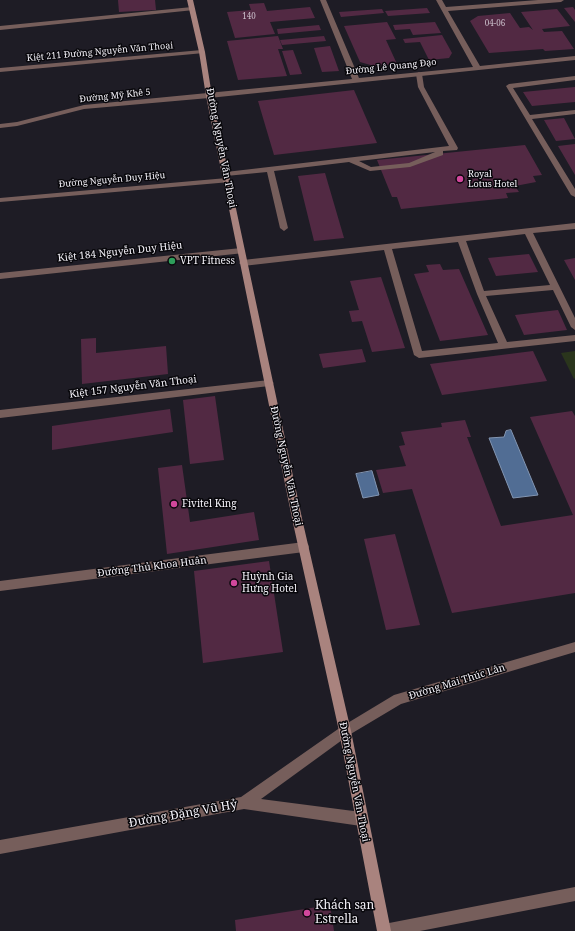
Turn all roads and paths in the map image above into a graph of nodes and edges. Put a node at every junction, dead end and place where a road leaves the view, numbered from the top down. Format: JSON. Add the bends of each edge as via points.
{"nodes":[{"id":1,"x":190,"y":0,"type":"edge"},
{"id":2,"x":323,"y":0,"type":"edge"},
{"id":3,"x":439,"y":0,"type":"edge"},
{"id":4,"x":555,"y":0,"type":"edge"},
{"id":5,"x":561,"y":0,"type":"edge"},
{"id":6,"x":192,"y":9,"type":"junction"},
{"id":7,"x":444,"y":9,"type":"junction"},
{"id":8,"x":0,"y":28,"type":"edge"},
{"id":9,"x":202,"y":52,"type":"junction"},
{"id":10,"x":575,"y":58,"type":"edge"},
{"id":11,"x":477,"y":67,"type":"junction"},
{"id":12,"x":0,"y":70,"type":"edge"},
{"id":13,"x":419,"y":74,"type":"junction"},
{"id":14,"x":575,"y":78,"type":"edge"},
{"id":15,"x":356,"y":80,"type":"junction"},
{"id":16,"x":209,"y":96,"type":"junction"},
{"id":17,"x":575,"y":112,"type":"edge"},
{"id":18,"x":527,"y":117,"type":"junction"},
{"id":19,"x":0,"y":126,"type":"edge"},
{"id":20,"x":454,"y":148,"type":"junction"},
{"id":21,"x":350,"y":160,"type":"junction"},
{"id":22,"x":270,"y":169,"type":"junction"},
{"id":23,"x":226,"y":177,"type":"junction"},
{"id":24,"x":575,"y":195,"type":"edge"},
{"id":25,"x":0,"y":200,"type":"edge"},
{"id":26,"x":575,"y":226,"type":"edge"},
{"id":27,"x":284,"y":228,"type":"dead end"},
{"id":28,"x":528,"y":231,"type":"junction"},
{"id":29,"x":461,"y":238,"type":"junction"},
{"id":30,"x":387,"y":246,"type":"junction"},
{"id":31,"x":241,"y":251,"type":"junction"},
{"id":32,"x":244,"y":263,"type":"junction"},
{"id":33,"x":0,"y":276,"type":"edge"},
{"id":34,"x":555,"y":287,"type":"junction"},
{"id":35,"x":482,"y":294,"type":"junction"},
{"id":36,"x":575,"y":327,"type":"edge"},
{"id":37,"x":575,"y":338,"type":"edge"},
{"id":38,"x":504,"y":346,"type":"junction"},
{"id":39,"x":269,"y":383,"type":"junction"},
{"id":40,"x":0,"y":414,"type":"edge"},
{"id":41,"x":304,"y":547,"type":"junction"},
{"id":42,"x":0,"y":586,"type":"edge"},
{"id":43,"x":575,"y":647,"type":"edge"},
{"id":44,"x":345,"y":731,"type":"junction"},
{"id":45,"x":244,"y":803,"type":"junction"},
{"id":46,"x":361,"y":819,"type":"junction"},
{"id":47,"x":0,"y":847,"type":"edge"},
{"id":48,"x":575,"y":894,"type":"edge"},
{"id":49,"x":384,"y":931,"type":"edge"}],
"edges":[{"from":1,"to":6,"type":"main road","name":"Đường Nguyễn Văn Thoại"},
{"from":2,"to":15,"type":"street"},
{"from":3,"to":7,"type":"street"},
{"from":4,"to":5,"type":"street"},
{"from":4,"to":7,"type":"street"},
{"from":6,"to":8,"type":"street"},
{"from":6,"to":9,"type":"main road","name":"Đường Nguyễn Văn Thoại"},
{"from":7,"to":11,"type":"street"},
{"from":9,"to":12,"type":"street","name":"Kiệt 211 Đường Nguyễn Văn Thoại"},
{"from":9,"to":16,"type":"main road","name":"Đường Nguyễn Văn Thoại"},
{"from":10,"to":11,"type":"street","name":"Đường Lê Quang Đạo"},
{"from":11,"to":13,"type":"street","name":"Đường Lê Quang Đạo"},
{"from":13,"to":15,"type":"street","name":"Đường Lê Quang Đạo"},
{"from":13,"to":20,"type":"street","via":[[421,87]]},
{"from":14,"to":18,"type":"street","via":[[509,86]]},
{"from":15,"to":16,"type":"street","name":"Đường Lê Quang Đạo"},
{"from":16,"to":19,"type":"street","name":"Đường Mỹ Khê 5","via":[[84,107]]},
{"from":16,"to":23,"type":"main road","name":"Đường Nguyễn Văn Thoại"},
{"from":17,"to":18,"type":"street"},
{"from":18,"to":24,"type":"street"},
{"from":20,"to":21,"type":"street","name":"Đường Nguyễn Duy Hiệu"},
{"from":20,"to":21,"type":"street","via":[[410,165],[370,168]]},
{"from":21,"to":22,"type":"street","name":"Đường Nguyễn Duy Hiệu"},
{"from":22,"to":23,"type":"street","name":"Đường Nguyễn Duy Hiệu"},
{"from":22,"to":27,"type":"street"},
{"from":23,"to":25,"type":"street","name":"Đường Nguyễn Duy Hiệu"},
{"from":23,"to":31,"type":"main road","name":"Đường Nguyễn Văn Thoại"},
{"from":26,"to":28,"type":"street"},
{"from":28,"to":29,"type":"street"},
{"from":28,"to":34,"type":"street"},
{"from":29,"to":30,"type":"street"},
{"from":29,"to":35,"type":"street"},
{"from":30,"to":32,"type":"street"},
{"from":30,"to":38,"type":"street","via":[[419,354]]},
{"from":31,"to":32,"type":"main road","name":"Đường Nguyễn Văn Thoại"},
{"from":31,"to":33,"type":"street","name":"Kiệt 184 Nguyễn Duy Hiệu"},
{"from":32,"to":39,"type":"main road","name":"Đường Nguyễn Văn Thoại"},
{"from":34,"to":35,"type":"street"},
{"from":34,"to":36,"type":"street"},
{"from":35,"to":38,"type":"street"},
{"from":37,"to":38,"type":"street"},
{"from":39,"to":40,"type":"street","name":"Kiệt 157 Nguyễn Văn Thoại"},
{"from":39,"to":41,"type":"main road","name":"Đường Nguyễn Văn Thoại"},
{"from":41,"to":42,"type":"street","name":"Đường Thủ Khoa Huân"},
{"from":41,"to":44,"type":"main road","name":"Đường Nguyễn Văn Thoại"},
{"from":43,"to":44,"type":"street","name":"Đường Mai Thúc Lân","via":[[398,699]]},
{"from":44,"to":45,"type":"street","name":"Đường Đặng Vũ Hỷ"},
{"from":44,"to":46,"type":"main road","name":"Đường Nguyễn Văn Thoại"},
{"from":45,"to":46,"type":"street"},
{"from":45,"to":47,"type":"street","name":"Đường Đặng Vũ Hỷ"},
{"from":46,"to":49,"type":"main road","name":"Đường Nguyễn Văn Thoại"},
{"from":48,"to":49,"type":"street"}]}
